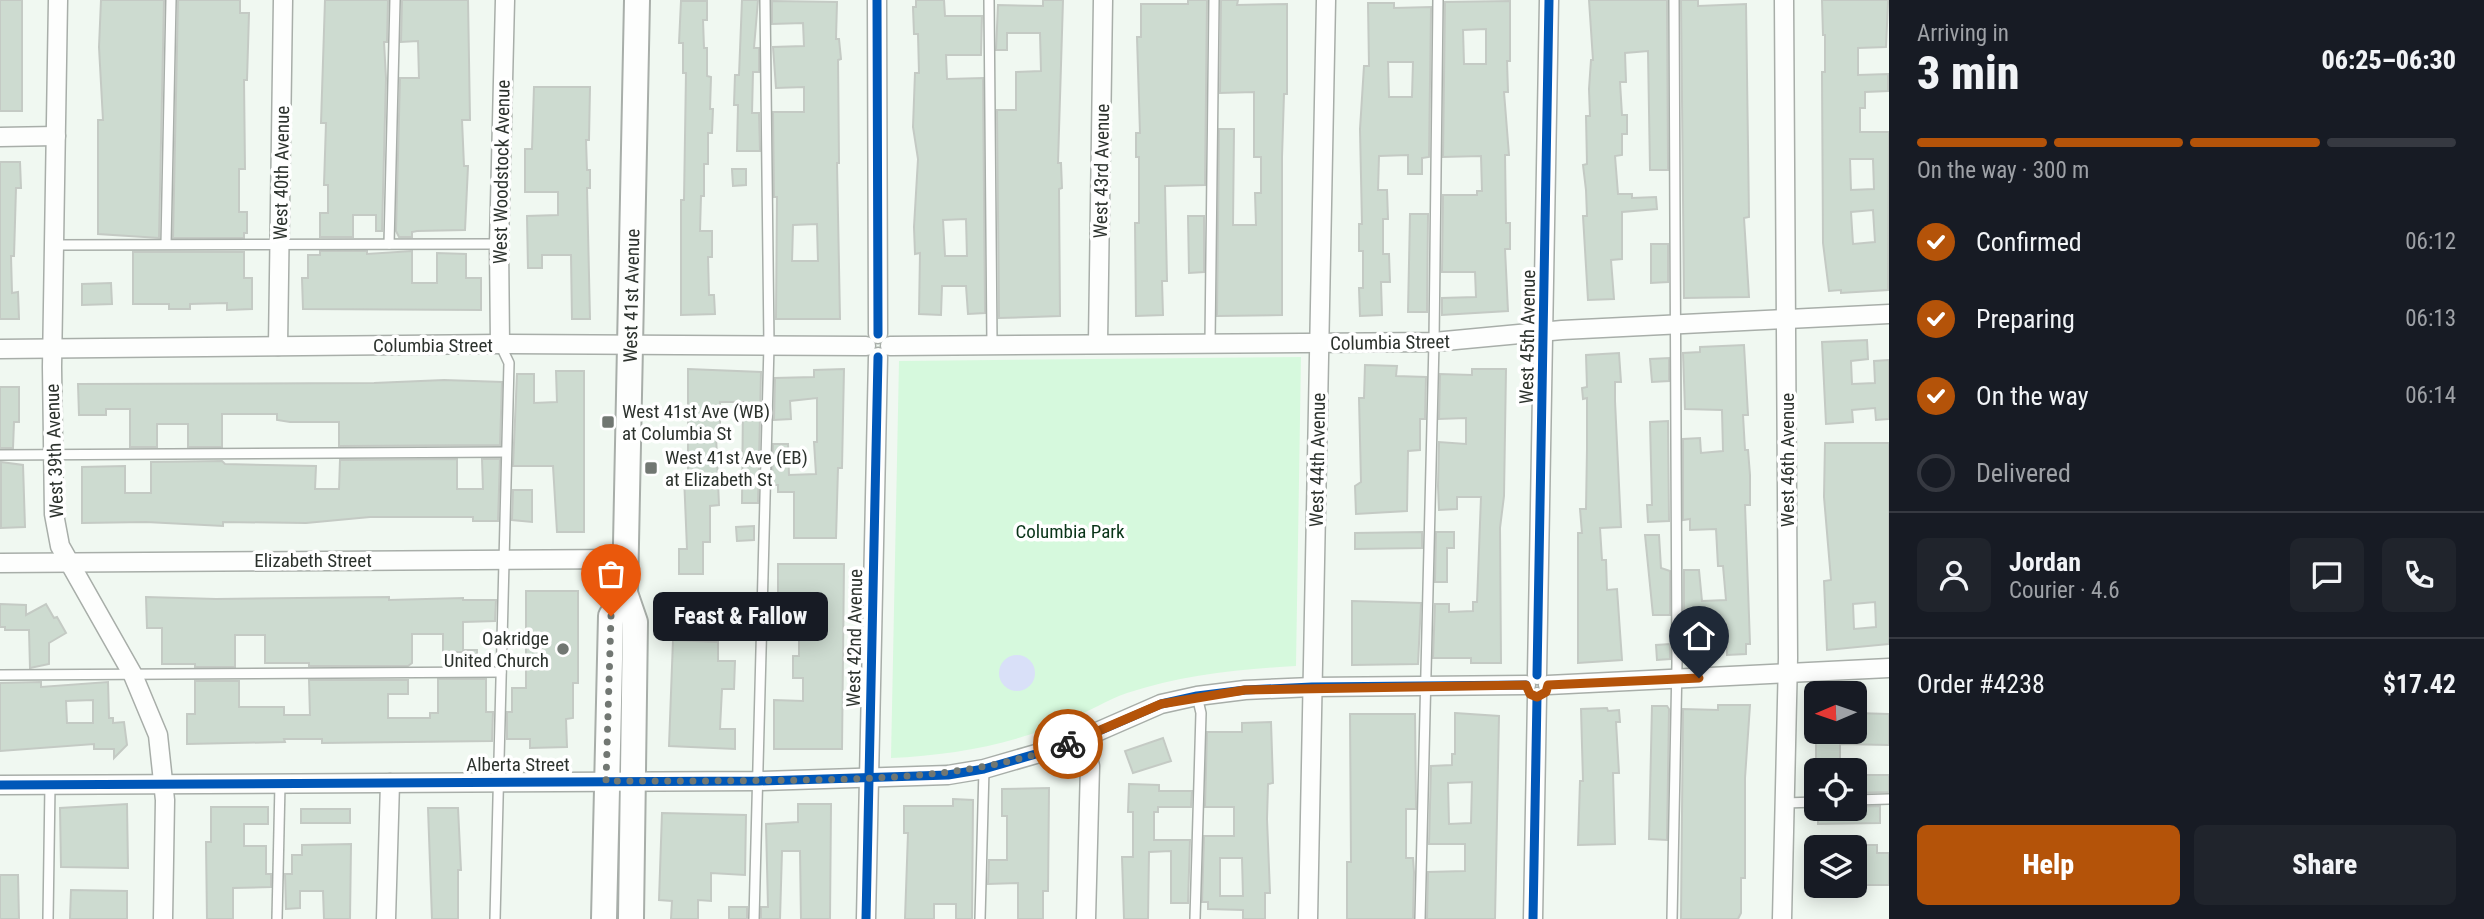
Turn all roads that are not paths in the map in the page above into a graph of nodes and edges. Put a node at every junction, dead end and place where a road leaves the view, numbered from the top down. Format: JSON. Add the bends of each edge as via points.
{"nodes":[{"id":1,"x":58,"y":0,"type":"edge"},
{"id":2,"x":171,"y":0,"type":"edge"},
{"id":3,"x":283,"y":0,"type":"edge"},
{"id":4,"x":395,"y":0,"type":"edge"},
{"id":5,"x":505,"y":0,"type":"edge"},
{"id":6,"x":637,"y":0,"type":"edge"},
{"id":7,"x":765,"y":0,"type":"edge"},
{"id":8,"x":877,"y":0,"type":"edge"},
{"id":9,"x":989,"y":0,"type":"edge"},
{"id":10,"x":1103,"y":0,"type":"edge"},
{"id":11,"x":1214,"y":0,"type":"edge"},
{"id":12,"x":1326,"y":0,"type":"edge"},
{"id":13,"x":1438,"y":0,"type":"edge"},
{"id":14,"x":1549,"y":0,"type":"edge"},
{"id":15,"x":1674,"y":0,"type":"edge"},
{"id":16,"x":1784,"y":0,"type":"edge"},
{"id":17,"x":56,"y":136,"type":"junction"},
{"id":18,"x":0,"y":137,"type":"edge"},
{"id":19,"x":166,"y":244,"type":"junction"},
{"id":20,"x":280,"y":244,"type":"junction"},
{"id":21,"x":389,"y":244,"type":"junction"},
{"id":22,"x":499,"y":244,"type":"junction"},
{"id":23,"x":55,"y":245,"type":"junction"},
{"id":24,"x":1889,"y":314,"type":"edge"},
{"id":25,"x":1786,"y":319,"type":"junction"},
{"id":26,"x":1676,"y":325,"type":"junction"},
{"id":27,"x":1544,"y":333,"type":"junction"},
{"id":28,"x":1210,"y":342,"type":"junction"},
{"id":29,"x":1434,"y":342,"type":"junction"},
{"id":30,"x":1098,"y":343,"type":"junction"},
{"id":31,"x":500,"y":344,"type":"junction"},
{"id":32,"x":992,"y":344,"type":"junction"},
{"id":33,"x":1320,"y":344,"type":"junction"},
{"id":34,"x":769,"y":345,"type":"junction"},
{"id":35,"x":278,"y":346,"type":"junction"},
{"id":36,"x":630,"y":346,"type":"junction"},
{"id":37,"x":878,"y":346,"type":"junction"},
{"id":38,"x":0,"y":349,"type":"edge"},
{"id":39,"x":52,"y":350,"type":"junction"},
{"id":40,"x":506,"y":452,"type":"junction"},
{"id":41,"x":0,"y":455,"type":"edge"},
{"id":42,"x":51,"y":455,"type":"junction"},
{"id":43,"x":503,"y":559,"type":"junction"},
{"id":44,"x":626,"y":559,"type":"junction"},
{"id":45,"x":69,"y":562,"type":"junction"},
{"id":46,"x":0,"y":563,"type":"edge"},
{"id":47,"x":625,"y":593,"type":"junction"},
{"id":48,"x":1889,"y":668,"type":"edge"},
{"id":49,"x":501,"y":672,"type":"junction"},
{"id":50,"x":1788,"y":674,"type":"junction"},
{"id":51,"x":0,"y":675,"type":"edge"},
{"id":52,"x":133,"y":675,"type":"junction"},
{"id":53,"x":1677,"y":679,"type":"junction"},
{"id":54,"x":1537,"y":685,"type":"junction"},
{"id":55,"x":1312,"y":687,"type":"junction"},
{"id":56,"x":1424,"y":687,"type":"junction"},
{"id":57,"x":1196,"y":696,"type":"junction"},
{"id":58,"x":1083,"y":737,"type":"junction"},
{"id":59,"x":984,"y":769,"type":"junction"},
{"id":60,"x":868,"y":779,"type":"junction"},
{"id":61,"x":759,"y":780,"type":"junction"},
{"id":62,"x":498,"y":781,"type":"junction"},
{"id":63,"x":606,"y":781,"type":"junction"},
{"id":64,"x":633,"y":781,"type":"junction"},
{"id":65,"x":390,"y":783,"type":"junction"},
{"id":66,"x":280,"y":784,"type":"junction"},
{"id":67,"x":0,"y":785,"type":"edge"},
{"id":68,"x":50,"y":785,"type":"junction"},
{"id":69,"x":165,"y":785,"type":"junction"},
{"id":70,"x":1889,"y":799,"type":"edge"},
{"id":71,"x":1867,"y":800,"type":"edge"},
{"id":72,"x":1804,"y":802,"type":"edge"},
{"id":73,"x":1785,"y":803,"type":"junction"},
{"id":74,"x":48,"y":919,"type":"edge"},
{"id":75,"x":163,"y":919,"type":"edge"},
{"id":76,"x":277,"y":919,"type":"edge"},
{"id":77,"x":386,"y":919,"type":"edge"},
{"id":78,"x":495,"y":919,"type":"edge"},
{"id":79,"x":604,"y":919,"type":"edge"},
{"id":80,"x":631,"y":919,"type":"edge"},
{"id":81,"x":754,"y":919,"type":"edge"},
{"id":82,"x":866,"y":919,"type":"edge"},
{"id":83,"x":980,"y":919,"type":"edge"},
{"id":84,"x":1086,"y":919,"type":"edge"},
{"id":85,"x":1195,"y":919,"type":"edge"},
{"id":86,"x":1308,"y":919,"type":"edge"},
{"id":87,"x":1420,"y":919,"type":"edge"},
{"id":88,"x":1533,"y":919,"type":"edge"},
{"id":89,"x":1672,"y":919,"type":"edge"},
{"id":90,"x":1782,"y":919,"type":"edge"}],
"edges":[{"from":1,"to":17,"type":"street","name":"West 39th Avenue"},
{"from":2,"to":19,"type":"lane"},
{"from":3,"to":20,"type":"street","name":"West 40th Avenue"},
{"from":4,"to":21,"type":"lane"},
{"from":5,"to":22,"type":"street","name":"West Woodstock Avenue"},
{"from":6,"to":36,"type":"main road","name":"West 41st Avenue"},
{"from":7,"to":34,"type":"lane"},
{"from":8,"to":37,"type":"street","name":"West 42nd Avenue"},
{"from":9,"to":32,"type":"lane"},
{"from":10,"to":30,"type":"street","name":"West 43rd Avenue"},
{"from":11,"to":28,"type":"lane"},
{"from":12,"to":33,"type":"street","name":"West 44th Avenue"},
{"from":13,"to":29,"type":"lane"},
{"from":14,"to":27,"type":"street","name":"West 45th Avenue"},
{"from":15,"to":26,"type":"lane"},
{"from":16,"to":25,"type":"street","name":"West 46th Avenue"},
{"from":17,"to":18,"type":"street"},
{"from":17,"to":23,"type":"street","name":"West 39th Avenue"},
{"from":19,"to":20,"type":"lane"},
{"from":19,"to":23,"type":"lane"},
{"from":20,"to":21,"type":"lane"},
{"from":20,"to":35,"type":"street","name":"West 40th Avenue"},
{"from":21,"to":22,"type":"lane"},
{"from":22,"to":31,"type":"street","name":"West Woodstock Avenue"},
{"from":23,"to":39,"type":"street","name":"West 39th Avenue"},
{"from":24,"to":25,"type":"street","name":"Columbia Street"},
{"from":25,"to":26,"type":"street","name":"Columbia Street"},
{"from":25,"to":50,"type":"street","name":"West 46th Avenue"},
{"from":26,"to":27,"type":"street","name":"Columbia Street"},
{"from":26,"to":53,"type":"lane"},
{"from":27,"to":29,"type":"street","name":"Columbia Street"},
{"from":27,"to":54,"type":"street","name":"West 45th Avenue"},
{"from":28,"to":30,"type":"street","name":"Columbia Street"},
{"from":28,"to":33,"type":"street","name":"Columbia Street"},
{"from":29,"to":33,"type":"street","name":"Columbia Street"},
{"from":29,"to":56,"type":"lane"},
{"from":30,"to":32,"type":"street","name":"Columbia Street"},
{"from":31,"to":35,"type":"street","name":"Columbia Street"},
{"from":31,"to":36,"type":"street","name":"Columbia Street"},
{"from":31,"to":40,"type":"lane","via":[[509,363]]},
{"from":32,"to":37,"type":"street","name":"Columbia Street"},
{"from":33,"to":55,"type":"street","name":"West 44th Avenue"},
{"from":34,"to":36,"type":"street","name":"Columbia Street"},
{"from":34,"to":37,"type":"street","name":"Columbia Street"},
{"from":34,"to":61,"type":"lane"},
{"from":35,"to":39,"type":"street","name":"Columbia Street"},
{"from":36,"to":44,"type":"main road","name":"West 41st Avenue"},
{"from":37,"to":60,"type":"street","name":"West 42nd Avenue"},
{"from":38,"to":39,"type":"street","name":"Columbia Street"},
{"from":39,"to":42,"type":"street","name":"West 39th Avenue"},
{"from":40,"to":42,"type":"lane"},
{"from":40,"to":43,"type":"lane"},
{"from":41,"to":42,"type":"lane"},
{"from":42,"to":45,"type":"street","name":"West 39th Avenue","via":[[54,514]]},
{"from":43,"to":44,"type":"street","name":"Elizabeth Street"},
{"from":43,"to":45,"type":"street","name":"Elizabeth Street"},
{"from":43,"to":49,"type":"lane"},
{"from":44,"to":47,"type":"main road","name":"West 41st Avenue"},
{"from":45,"to":46,"type":"street","name":"Elizabeth Street"},
{"from":45,"to":52,"type":"street","name":"West 39th Avenue"},
{"from":47,"to":63,"type":"main road","name":"West 41st Avenue","via":[[611,616]]},
{"from":47,"to":64,"type":"main road","name":"West 41st Avenue","via":[[635,622]]},
{"from":48,"to":50,"type":"street","name":"Alberta Street"},
{"from":49,"to":52,"type":"lane"},
{"from":49,"to":62,"type":"lane"},
{"from":50,"to":53,"type":"street","name":"Alberta Street"},
{"from":50,"to":73,"type":"street","name":"West 46th Avenue"},
{"from":51,"to":52,"type":"lane"},
{"from":52,"to":69,"type":"street","name":"West 39th Avenue","via":[[158,735]]},
{"from":53,"to":54,"type":"street","name":"Alberta Street"},
{"from":53,"to":89,"type":"lane"},
{"from":54,"to":56,"type":"street","name":"Alberta Street"},
{"from":54,"to":88,"type":"street","name":"West 45th Avenue"},
{"from":55,"to":56,"type":"street","name":"Alberta Street"},
{"from":55,"to":57,"type":"street","name":"Alberta Street"},
{"from":55,"to":86,"type":"street","name":"West 44th Avenue"},
{"from":56,"to":87,"type":"lane"},
{"from":57,"to":58,"type":"street","name":"Alberta Street","via":[[1161,704]]},
{"from":57,"to":85,"type":"lane","via":[[1201,713]]},
{"from":58,"to":59,"type":"street","name":"Alberta Street"},
{"from":58,"to":84,"type":"street","via":[[1090,766]]},
{"from":59,"to":60,"type":"street","name":"Alberta Street"},
{"from":59,"to":83,"type":"lane"},
{"from":60,"to":61,"type":"street","name":"Alberta Street"},
{"from":60,"to":82,"type":"street","name":"West 42nd Avenue"},
{"from":61,"to":64,"type":"street","name":"Alberta Street"},
{"from":61,"to":81,"type":"lane"},
{"from":62,"to":63,"type":"street","name":"Alberta Street"},
{"from":62,"to":65,"type":"street","name":"Alberta Street"},
{"from":62,"to":78,"type":"lane"},
{"from":63,"to":64,"type":"street","name":"Alberta Street"},
{"from":63,"to":79,"type":"main road","name":"West 41st Avenue"},
{"from":64,"to":80,"type":"main road","name":"West 41st Avenue"},
{"from":65,"to":66,"type":"street","name":"Alberta Street"},
{"from":65,"to":77,"type":"street"},
{"from":66,"to":69,"type":"street","name":"Alberta Street"},
{"from":66,"to":76,"type":"lane"},
{"from":67,"to":68,"type":"street","name":"Alberta Street"},
{"from":68,"to":69,"type":"street","name":"Alberta Street"},
{"from":68,"to":74,"type":"lane"},
{"from":69,"to":75,"type":"street","name":"West 39th Avenue"},
{"from":70,"to":71,"type":"lane"},
{"from":72,"to":73,"type":"lane"},
{"from":73,"to":90,"type":"street","name":"West 46th Avenue"}]}
